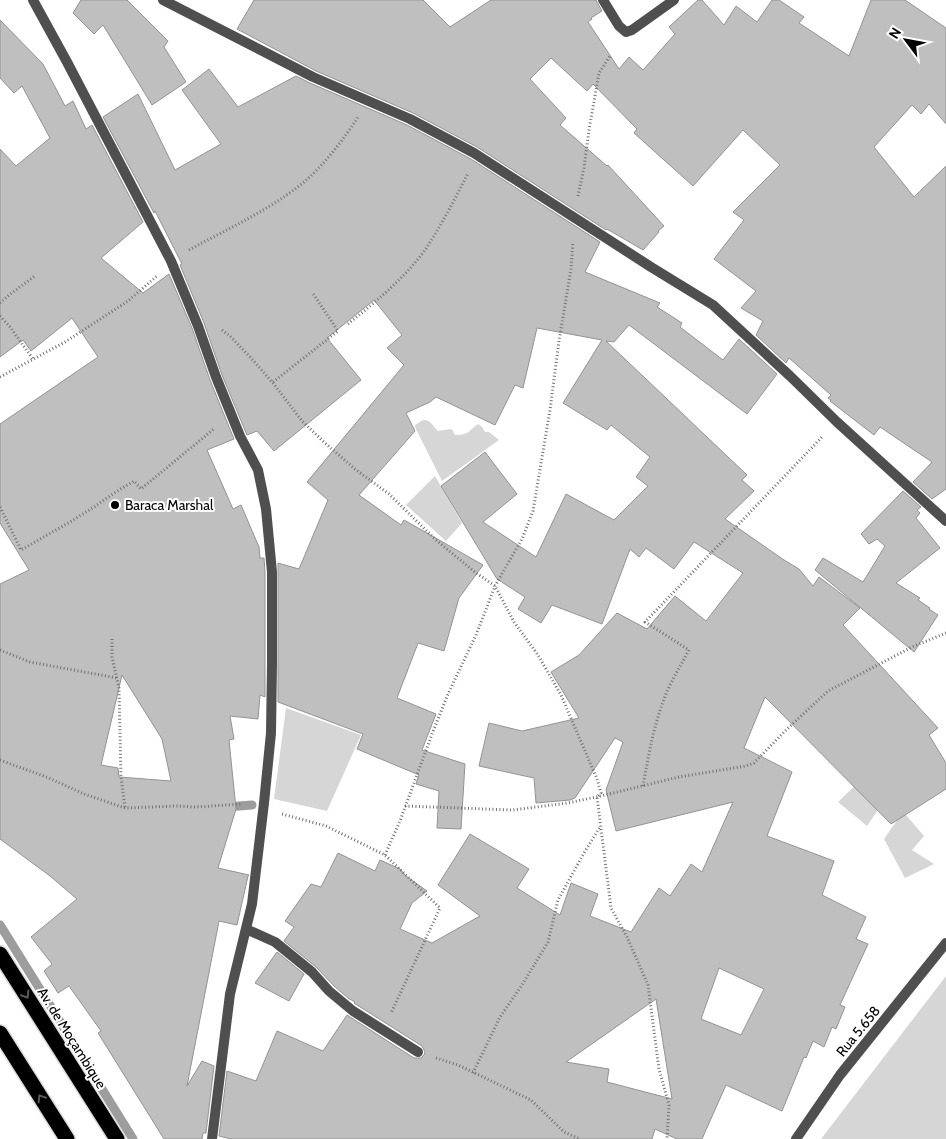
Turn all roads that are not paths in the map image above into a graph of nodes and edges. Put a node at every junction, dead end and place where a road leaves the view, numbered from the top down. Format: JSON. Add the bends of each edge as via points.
{"nodes":[{"id":1,"x":33,"y":0,"type":"edge"},
{"id":2,"x":163,"y":0,"type":"edge"},
{"id":3,"x":603,"y":0,"type":"edge"},
{"id":4,"x":674,"y":0,"type":"edge"},
{"id":5,"x":946,"y":521,"type":"edge"},
{"id":6,"x":246,"y":929,"type":"junction"},
{"id":7,"x":946,"y":943,"type":"edge"},
{"id":8,"x":0,"y":954,"type":"edge"},
{"id":9,"x":0,"y":1033,"type":"edge"},
{"id":10,"x":418,"y":1052,"type":"road end"},
{"id":11,"x":67,"y":1139,"type":"edge"},
{"id":12,"x":117,"y":1139,"type":"edge"},
{"id":13,"x":212,"y":1139,"type":"edge"},
{"id":14,"x":796,"y":1139,"type":"edge"}],
"edges":[{"from":1,"to":6,"type":"street","via":[[172,264],[240,436],[258,470],[266,509],[272,572],[271,733],[252,904]]},
{"from":2,"to":5,"type":"street","via":[[313,77],[410,119],[474,153],[714,305]]},
{"from":3,"to":4,"type":"street","via":[[626,32]]},
{"from":6,"to":10,"type":"street","via":[[275,942],[354,1011]]},
{"from":6,"to":13,"type":"street","via":[[230,994]]},
{"from":7,"to":14,"type":"street","name":"Rua 5.658","via":[[840,1075]]},
{"from":8,"to":12,"type":"highway","name":"Av. de Moçambique","one_way":true},
{"from":11,"to":9,"type":"highway","one_way":true}]}
